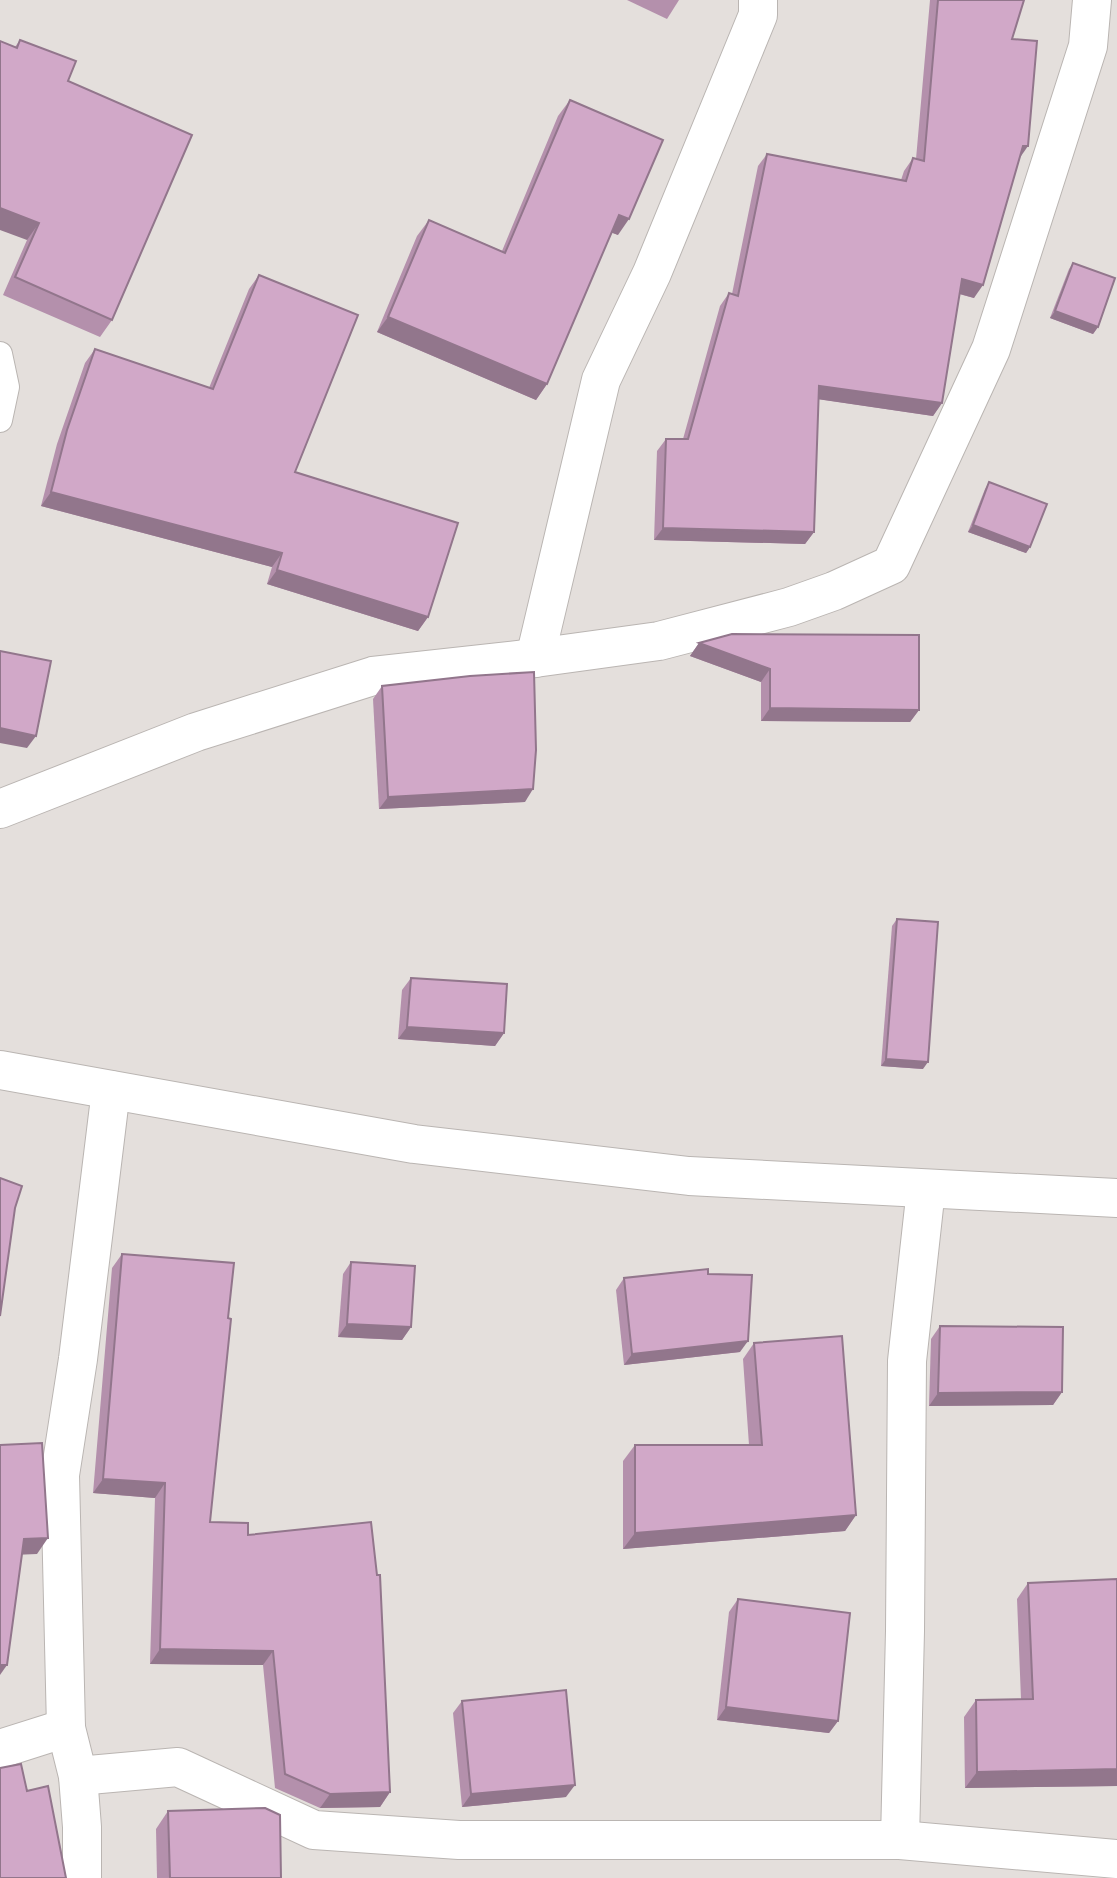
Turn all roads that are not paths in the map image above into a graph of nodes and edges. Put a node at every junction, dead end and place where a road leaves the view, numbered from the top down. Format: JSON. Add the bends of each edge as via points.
{"nodes":[{"id":1,"x":758,"y":0,"type":"edge"},
{"id":2,"x":1092,"y":0,"type":"edge"},
{"id":3,"x":0,"y":354,"type":"edge"},
{"id":4,"x":0,"y":421,"type":"edge"},
{"id":5,"x":535,"y":658,"type":"junction"},
{"id":6,"x":0,"y":809,"type":"edge"},
{"id":7,"x":0,"y":1070,"type":"edge"},
{"id":8,"x":111,"y":1090,"type":"junction"},
{"id":9,"x":926,"y":1189,"type":"junction"},
{"id":10,"x":1117,"y":1198,"type":"edge"},
{"id":11,"x":66,"y":1728,"type":"junction"},
{"id":12,"x":0,"y":1749,"type":"edge"},
{"id":13,"x":78,"y":1776,"type":"junction"},
{"id":14,"x":900,"y":1840,"type":"junction"},
{"id":15,"x":1117,"y":1859,"type":"edge"},
{"id":16,"x":82,"y":1878,"type":"edge"}],
"edges":[{"from":1,"to":5,"type":"street","via":[[758,15],[652,274],[601,380]]},
{"from":2,"to":5,"type":"street","via":[[1088,46],[991,349],[891,565],[789,607],[659,641]]},
{"from":3,"to":4,"type":"lane","via":[[7,387]]},
{"from":5,"to":6,"type":"street","via":[[373,676],[197,732]]},
{"from":7,"to":8,"type":"street"},
{"from":8,"to":9,"type":"street","via":[[414,1144],[689,1176]]},
{"from":8,"to":11,"type":"street","via":[[60,1475]]},
{"from":9,"to":10,"type":"street"},
{"from":9,"to":14,"type":"street","via":[[907,1361]]},
{"from":11,"to":12,"type":"street"},
{"from":11,"to":13,"type":"street"},
{"from":13,"to":14,"type":"street","via":[[178,1767],[314,1830],[459,1840]]},
{"from":13,"to":16,"type":"street"},
{"from":14,"to":15,"type":"street"}]}
